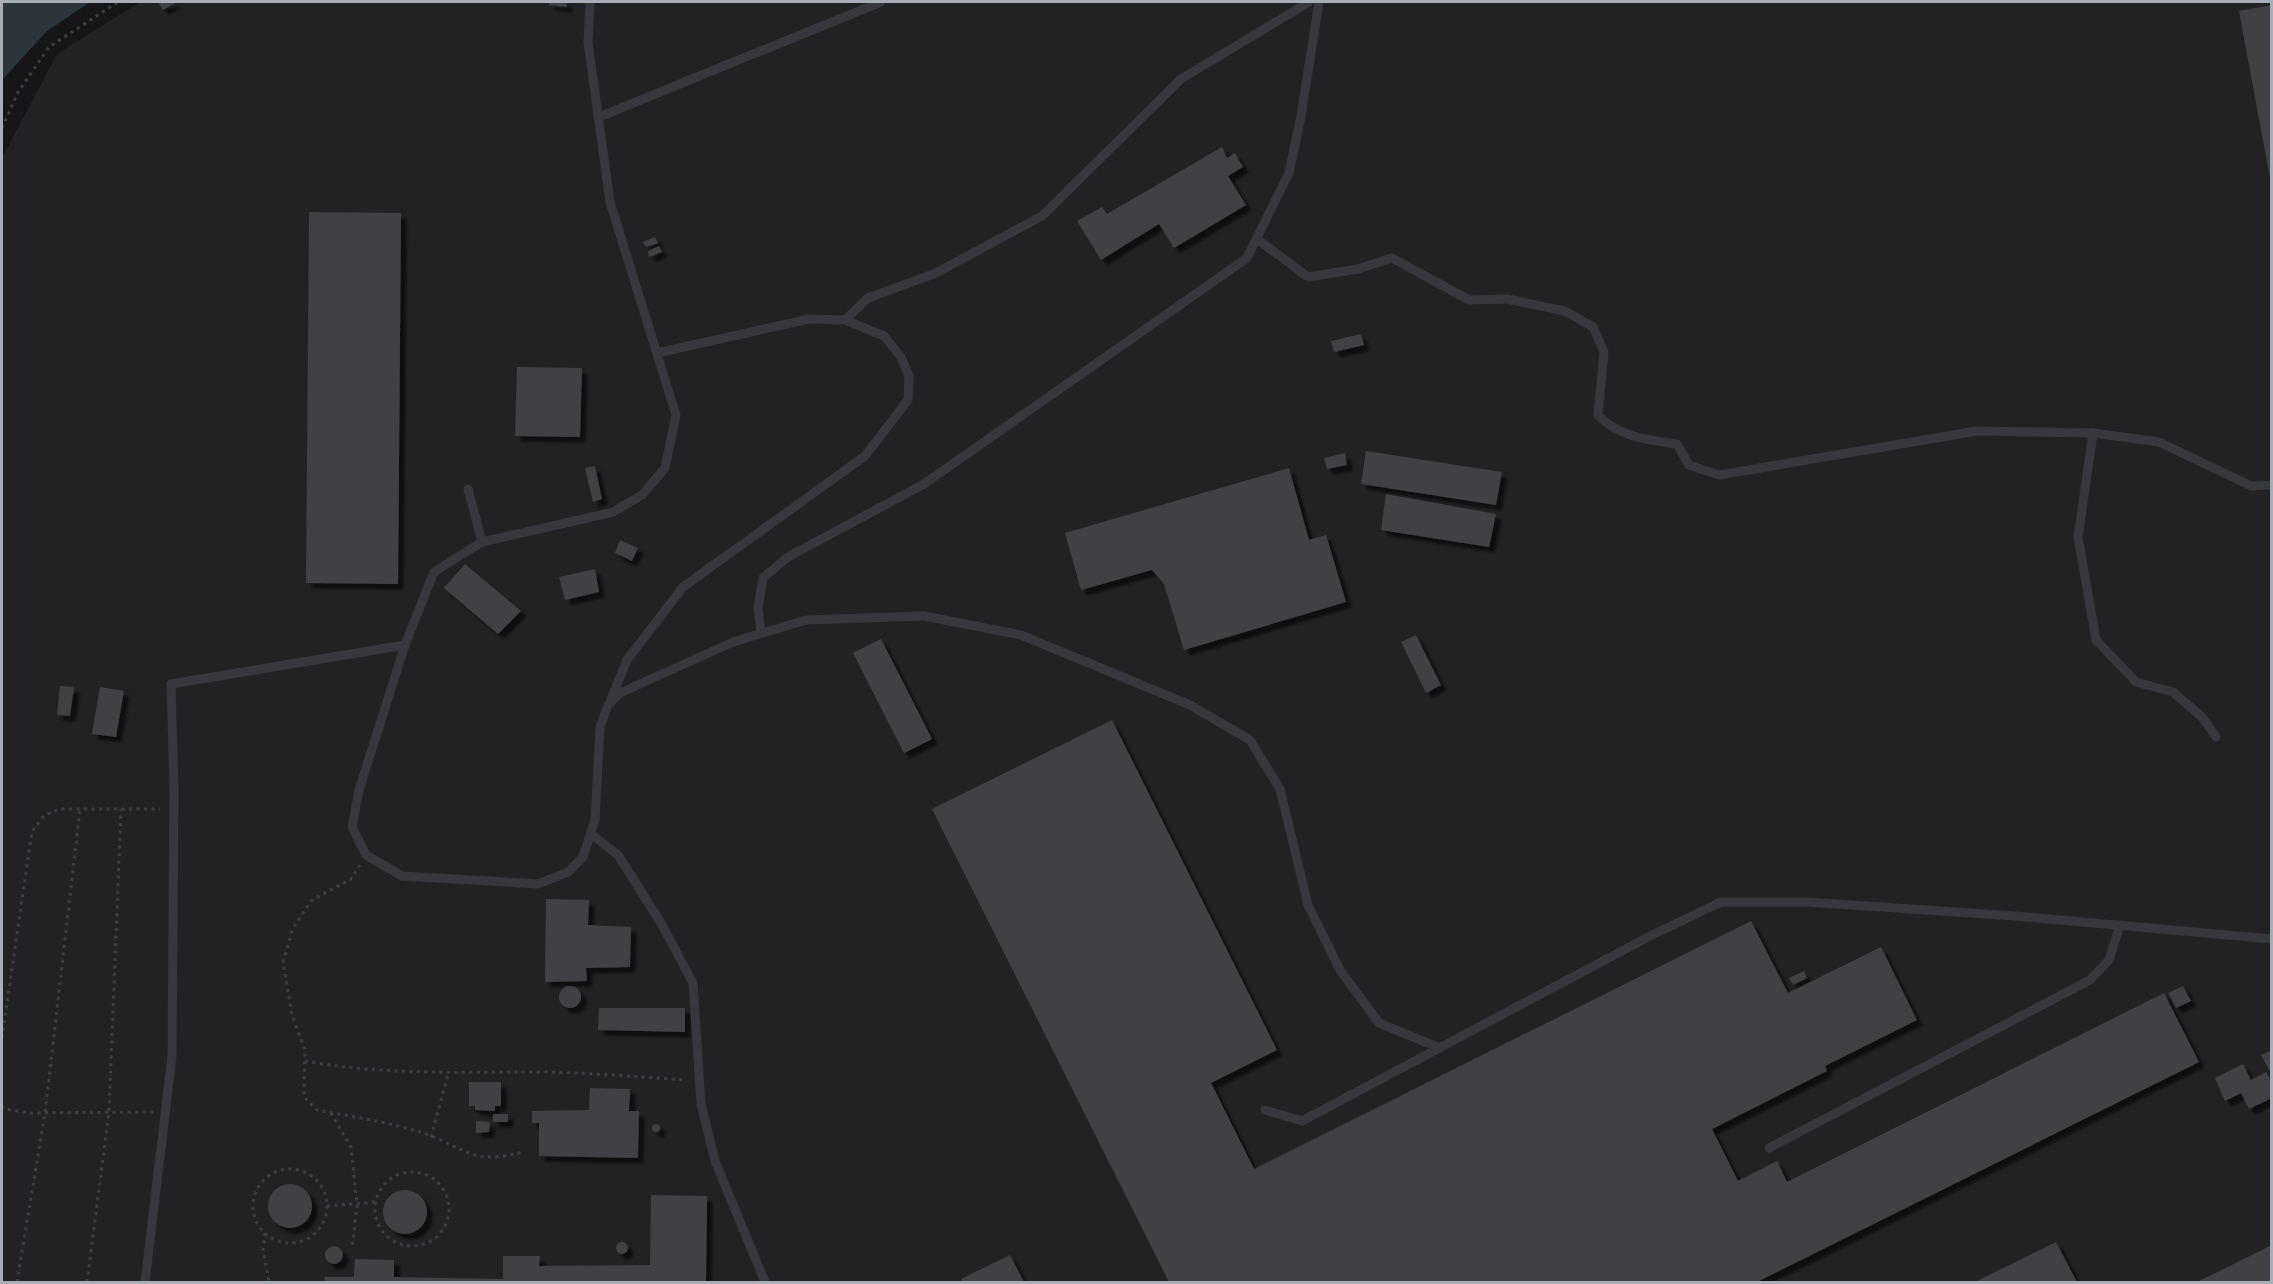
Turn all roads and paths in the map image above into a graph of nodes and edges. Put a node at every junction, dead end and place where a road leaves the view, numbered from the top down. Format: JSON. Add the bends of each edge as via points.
{"nodes":[{"id":1,"x":117,"y":2,"type":"edge"},
{"id":2,"x":590,"y":2,"type":"edge"},
{"id":3,"x":880,"y":2,"type":"edge"},
{"id":4,"x":1309,"y":2,"type":"edge"},
{"id":5,"x":1319,"y":2,"type":"edge"},
{"id":6,"x":598,"y":117,"type":"junction"},
{"id":7,"x":2,"y":128,"type":"edge"},
{"id":8,"x":1257,"y":239,"type":"junction"},
{"id":9,"x":845,"y":320,"type":"junction"},
{"id":10,"x":657,"y":353,"type":"junction"},
{"id":11,"x":2093,"y":433,"type":"junction"},
{"id":12,"x":2271,"y":485,"type":"edge"},
{"id":13,"x":468,"y":489,"type":"dead end"},
{"id":14,"x":482,"y":542,"type":"junction"},
{"id":15,"x":761,"y":633,"type":"junction"},
{"id":16,"x":405,"y":645,"type":"junction"},
{"id":17,"x":608,"y":705,"type":"junction"},
{"id":18,"x":2216,"y":737,"type":"dead end"},
{"id":19,"x":80,"y":809,"type":"junction"},
{"id":20,"x":121,"y":809,"type":"junction"},
{"id":21,"x":174,"y":809,"type":"junction"},
{"id":22,"x":591,"y":834,"type":"junction"},
{"id":23,"x":366,"y":855,"type":"junction"},
{"id":24,"x":2120,"y":925,"type":"junction"},
{"id":25,"x":2271,"y":939,"type":"edge"},
{"id":26,"x":2,"y":1038,"type":"edge"},
{"id":27,"x":1440,"y":1048,"type":"junction"},
{"id":28,"x":305,"y":1061,"type":"junction"},
{"id":29,"x":448,"y":1074,"type":"junction"},
{"id":30,"x":699,"y":1081,"type":"junction"},
{"id":31,"x":2,"y":1106,"type":"edge"},
{"id":32,"x":1265,"y":1110,"type":"dead end"},
{"id":33,"x":165,"y":1112,"type":"junction"},
{"id":34,"x":45,"y":1113,"type":"junction"},
{"id":35,"x":109,"y":1113,"type":"junction"},
{"id":36,"x":331,"y":1113,"type":"junction"},
{"id":37,"x":431,"y":1137,"type":"junction"},
{"id":38,"x":1769,"y":1148,"type":"dead end"},
{"id":39,"x":523,"y":1152,"type":"dead end"},
{"id":40,"x":375,"y":1202,"type":"junction"},
{"id":41,"x":357,"y":1205,"type":"junction"},
{"id":42,"x":327,"y":1206,"type":"junction"},
{"id":43,"x":265,"y":1233,"type":"junction"},
{"id":44,"x":352,"y":1248,"type":"dead end"},
{"id":45,"x":17,"y":1282,"type":"edge"},
{"id":46,"x":87,"y":1282,"type":"edge"},
{"id":47,"x":145,"y":1282,"type":"edge"},
{"id":48,"x":269,"y":1282,"type":"edge"},
{"id":49,"x":765,"y":1282,"type":"edge"}],
"edges":[{"from":1,"to":7,"type":"path","via":[[49,47],[18,92]]},
{"from":2,"to":6,"type":"lane","via":[[588,42]]},
{"from":3,"to":6,"type":"lane"},
{"from":4,"to":9,"type":"lane","via":[[1181,79],[1042,216],[936,273],[868,298]]},
{"from":5,"to":8,"type":"lane","via":[[1289,173]]},
{"from":6,"to":10,"type":"lane","via":[[610,202]]},
{"from":8,"to":11,"type":"lane","via":[[1308,277],[1392,258],[1469,300],[1507,299],[1565,311],[1593,327],[1604,352],[1598,416],[1609,428],[1677,444],[1689,465],[1719,475],[1977,431]]},
{"from":8,"to":15,"type":"lane","via":[[1247,258],[924,484],[788,557],[763,578],[758,608]]},
{"from":9,"to":10,"type":"lane","via":[[809,319]]},
{"from":9,"to":17,"type":"lane","via":[[884,336],[901,357],[909,376],[908,400],[865,456],[682,586],[627,660]]},
{"from":10,"to":14,"type":"lane","via":[[676,415],[664,468],[642,495],[613,512]]},
{"from":11,"to":12,"type":"lane","via":[[2160,442],[2251,486]]},
{"from":11,"to":18,"type":"lane","via":[[2078,537],[2096,639],[2136,682],[2173,692],[2202,717]]},
{"from":13,"to":14,"type":"lane"},
{"from":14,"to":16,"type":"lane","via":[[434,572]]},
{"from":15,"to":17,"type":"lane","via":[[620,693]]},
{"from":15,"to":27,"type":"lane","via":[[806,620],[924,616],[1021,635],[1190,705],[1250,740],[1280,789],[1308,905],[1340,970],[1379,1023]]},
{"from":16,"to":21,"type":"lane","via":[[171,684]]},
{"from":16,"to":23,"type":"lane","via":[[359,790],[352,827]]},
{"from":17,"to":22,"type":"lane","via":[[600,727]]},
{"from":19,"to":20,"type":"path"},
{"from":19,"to":26,"type":"path","via":[[59,809],[44,816],[32,831]]},
{"from":19,"to":34,"type":"path"},
{"from":20,"to":21,"type":"path"},
{"from":20,"to":35,"type":"path"},
{"from":21,"to":33,"type":"lane","via":[[172,1056]]},
{"from":22,"to":23,"type":"lane","via":[[583,857],[568,872],[538,884],[402,876]]},
{"from":22,"to":30,"type":"lane","via":[[618,855],[693,983]]},
{"from":23,"to":28,"type":"path","via":[[351,879],[312,900],[293,928],[283,963]]},
{"from":24,"to":25,"type":"lane"},
{"from":24,"to":27,"type":"lane","via":[[1818,903],[1721,902]]},
{"from":24,"to":38,"type":"lane","via":[[2109,960],[2091,980]]},
{"from":27,"to":32,"type":"lane","via":[[1302,1121]]},
{"from":28,"to":29,"type":"path","via":[[343,1068]]},
{"from":28,"to":36,"type":"path","via":[[304,1097],[317,1110]]},
{"from":29,"to":30,"type":"path","via":[[599,1073]]},
{"from":29,"to":37,"type":"path"},
{"from":30,"to":49,"type":"lane","via":[[715,1161]]},
{"from":31,"to":34,"type":"path"},
{"from":33,"to":35,"type":"path"},
{"from":33,"to":47,"type":"lane"},
{"from":34,"to":35,"type":"path"},
{"from":34,"to":45,"type":"path"},
{"from":35,"to":46,"type":"path"},
{"from":36,"to":37,"type":"path"},
{"from":36,"to":41,"type":"path","via":[[351,1147]]},
{"from":37,"to":39,"type":"path","via":[[472,1156],[503,1157]]},
{"from":40,"to":40,"type":"path","via":[[379,1227],[397,1243],[421,1245],[432,1240],[447,1221],[448,1198],[442,1187],[422,1173],[410,1172],[388,1181]]},
{"from":40,"to":41,"type":"path"},
{"from":41,"to":42,"type":"path"},
{"from":41,"to":44,"type":"path"},
{"from":42,"to":43,"type":"path","via":[[319,1229],[305,1239],[287,1243]]},
{"from":42,"to":43,"type":"path","via":[[326,1194],[311,1175],[300,1170],[276,1171],[258,1187],[254,1199],[257,1223]]},
{"from":43,"to":48,"type":"path","via":[[263,1250]]}]}
